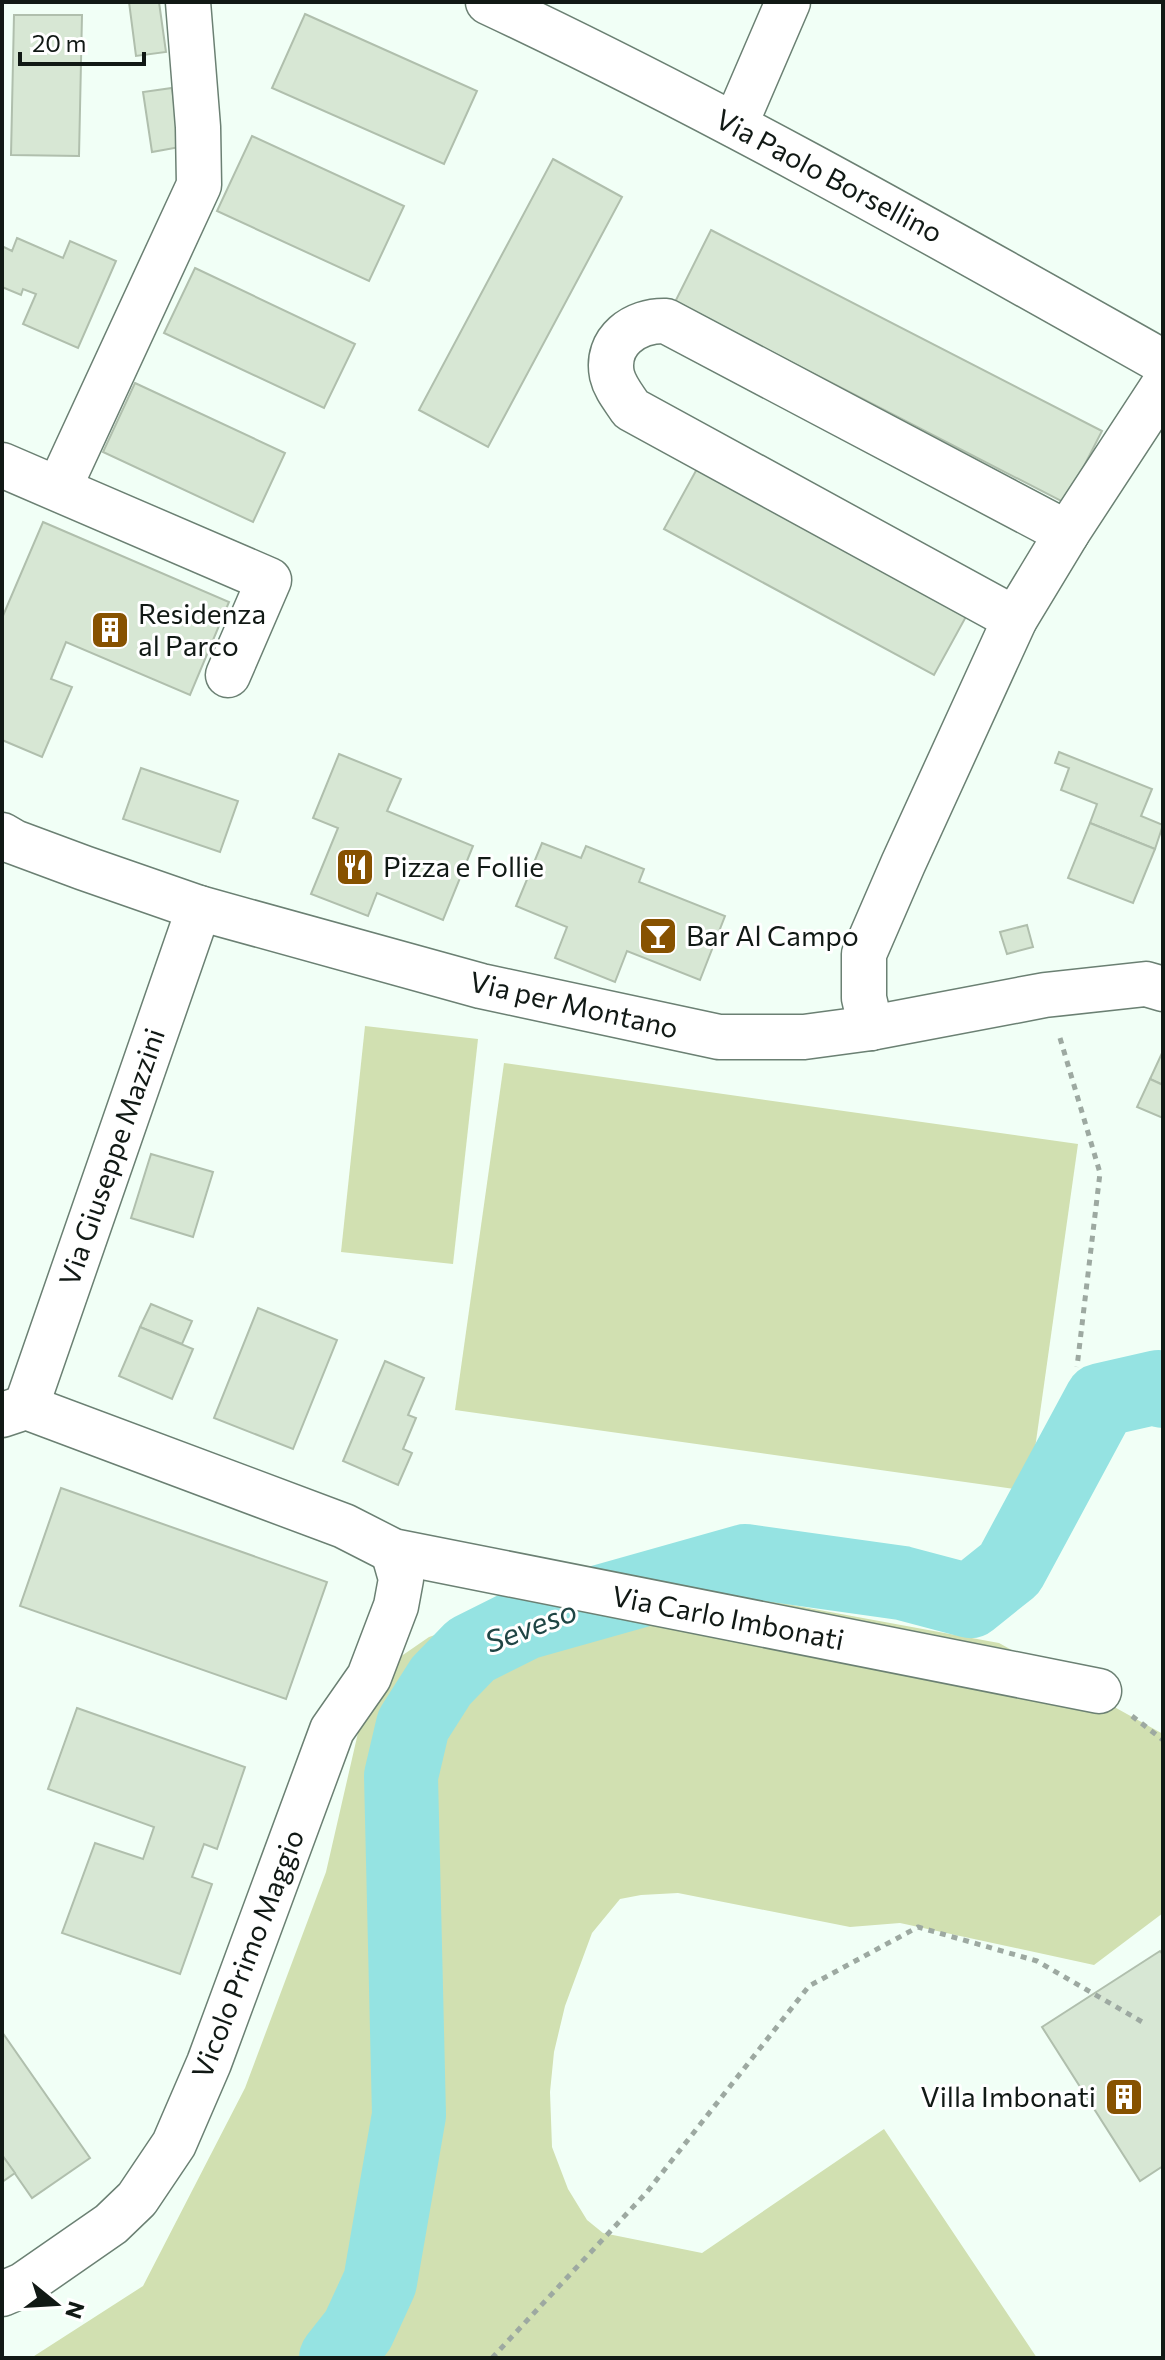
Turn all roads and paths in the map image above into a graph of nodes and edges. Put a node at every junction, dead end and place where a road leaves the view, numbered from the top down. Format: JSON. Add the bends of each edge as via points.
{"nodes":[{"id":1,"x":188,"y":2,"type":"edge"},
{"id":2,"x":488,"y":2,"type":"edge"},
{"id":3,"x":788,"y":2,"type":"edge"},
{"id":4,"x":735,"y":125,"type":"junction"},
{"id":5,"x":1163,"y":362,"type":"edge"},
{"id":6,"x":1163,"y":386,"type":"edge"},
{"id":7,"x":2,"y":465,"type":"edge"},
{"id":8,"x":59,"y":488,"type":"junction"},
{"id":9,"x":1067,"y":533,"type":"junction"},
{"id":10,"x":1015,"y":619,"type":"junction"},
{"id":11,"x":228,"y":675,"type":"dead end"},
{"id":12,"x":2,"y":835,"type":"edge"},
{"id":13,"x":199,"y":908,"type":"junction"},
{"id":14,"x":1163,"y":989,"type":"edge"},
{"id":15,"x":1045,"y":995,"type":"junction"},
{"id":16,"x":871,"y":1028,"type":"junction"},
{"id":17,"x":1077,"y":1367,"type":"dead end"},
{"id":18,"x":14,"y":1411,"type":"edge"},
{"id":19,"x":393,"y":1551,"type":"junction"},
{"id":20,"x":1099,"y":1691,"type":"dead end"},
{"id":21,"x":1144,"y":2023,"type":"dead end"},
{"id":22,"x":2,"y":2294,"type":"edge"},
{"id":23,"x":492,"y":2358,"type":"edge"}],
"edges":[{"from":1,"to":8,"type":"street","via":[[199,185]]},
{"from":2,"to":4,"type":"street","name":"Via Paolo Borsellino"},
{"from":3,"to":4,"type":"street"},
{"from":4,"to":5,"type":"street","name":"Via Paolo Borsellino"},
{"from":6,"to":9,"type":"street"},
{"from":7,"to":8,"type":"street"},
{"from":8,"to":11,"type":"street","via":[[269,580]]},
{"from":9,"to":10,"type":"street"},
{"from":9,"to":10,"type":"street","via":[[666,321],[637,325],[616,344],[611,372],[631,409]]},
{"from":10,"to":16,"type":"street","via":[[864,954],[864,998]]},
{"from":12,"to":13,"type":"street","name":"Via per Montano"},
{"from":13,"to":16,"type":"street","name":"Via per Montano","via":[[481,986],[719,1037],[804,1037]]},
{"from":13,"to":18,"type":"street","name":"Via Giuseppe Mazzini"},
{"from":14,"to":15,"type":"street","name":"Via per Montano","via":[[1146,984]]},
{"from":15,"to":16,"type":"street","name":"Via per Montano"},
{"from":15,"to":17,"type":"path","via":[[1100,1173]]},
{"from":18,"to":19,"type":"street","name":"Via Carlo Imbonati","via":[[344,1526]]},
{"from":19,"to":20,"type":"street","name":"Via Carlo Imbonati"},
{"from":19,"to":22,"type":"street","name":"Vicolo Primo Maggio","via":[[401,1579],[396,1606],[369,1677],[332,1730],[174,2144],[137,2199],[111,2224]]},
{"from":21,"to":23,"type":"path","via":[[1037,1961],[918,1927],[809,1986],[647,2192]]}]}
